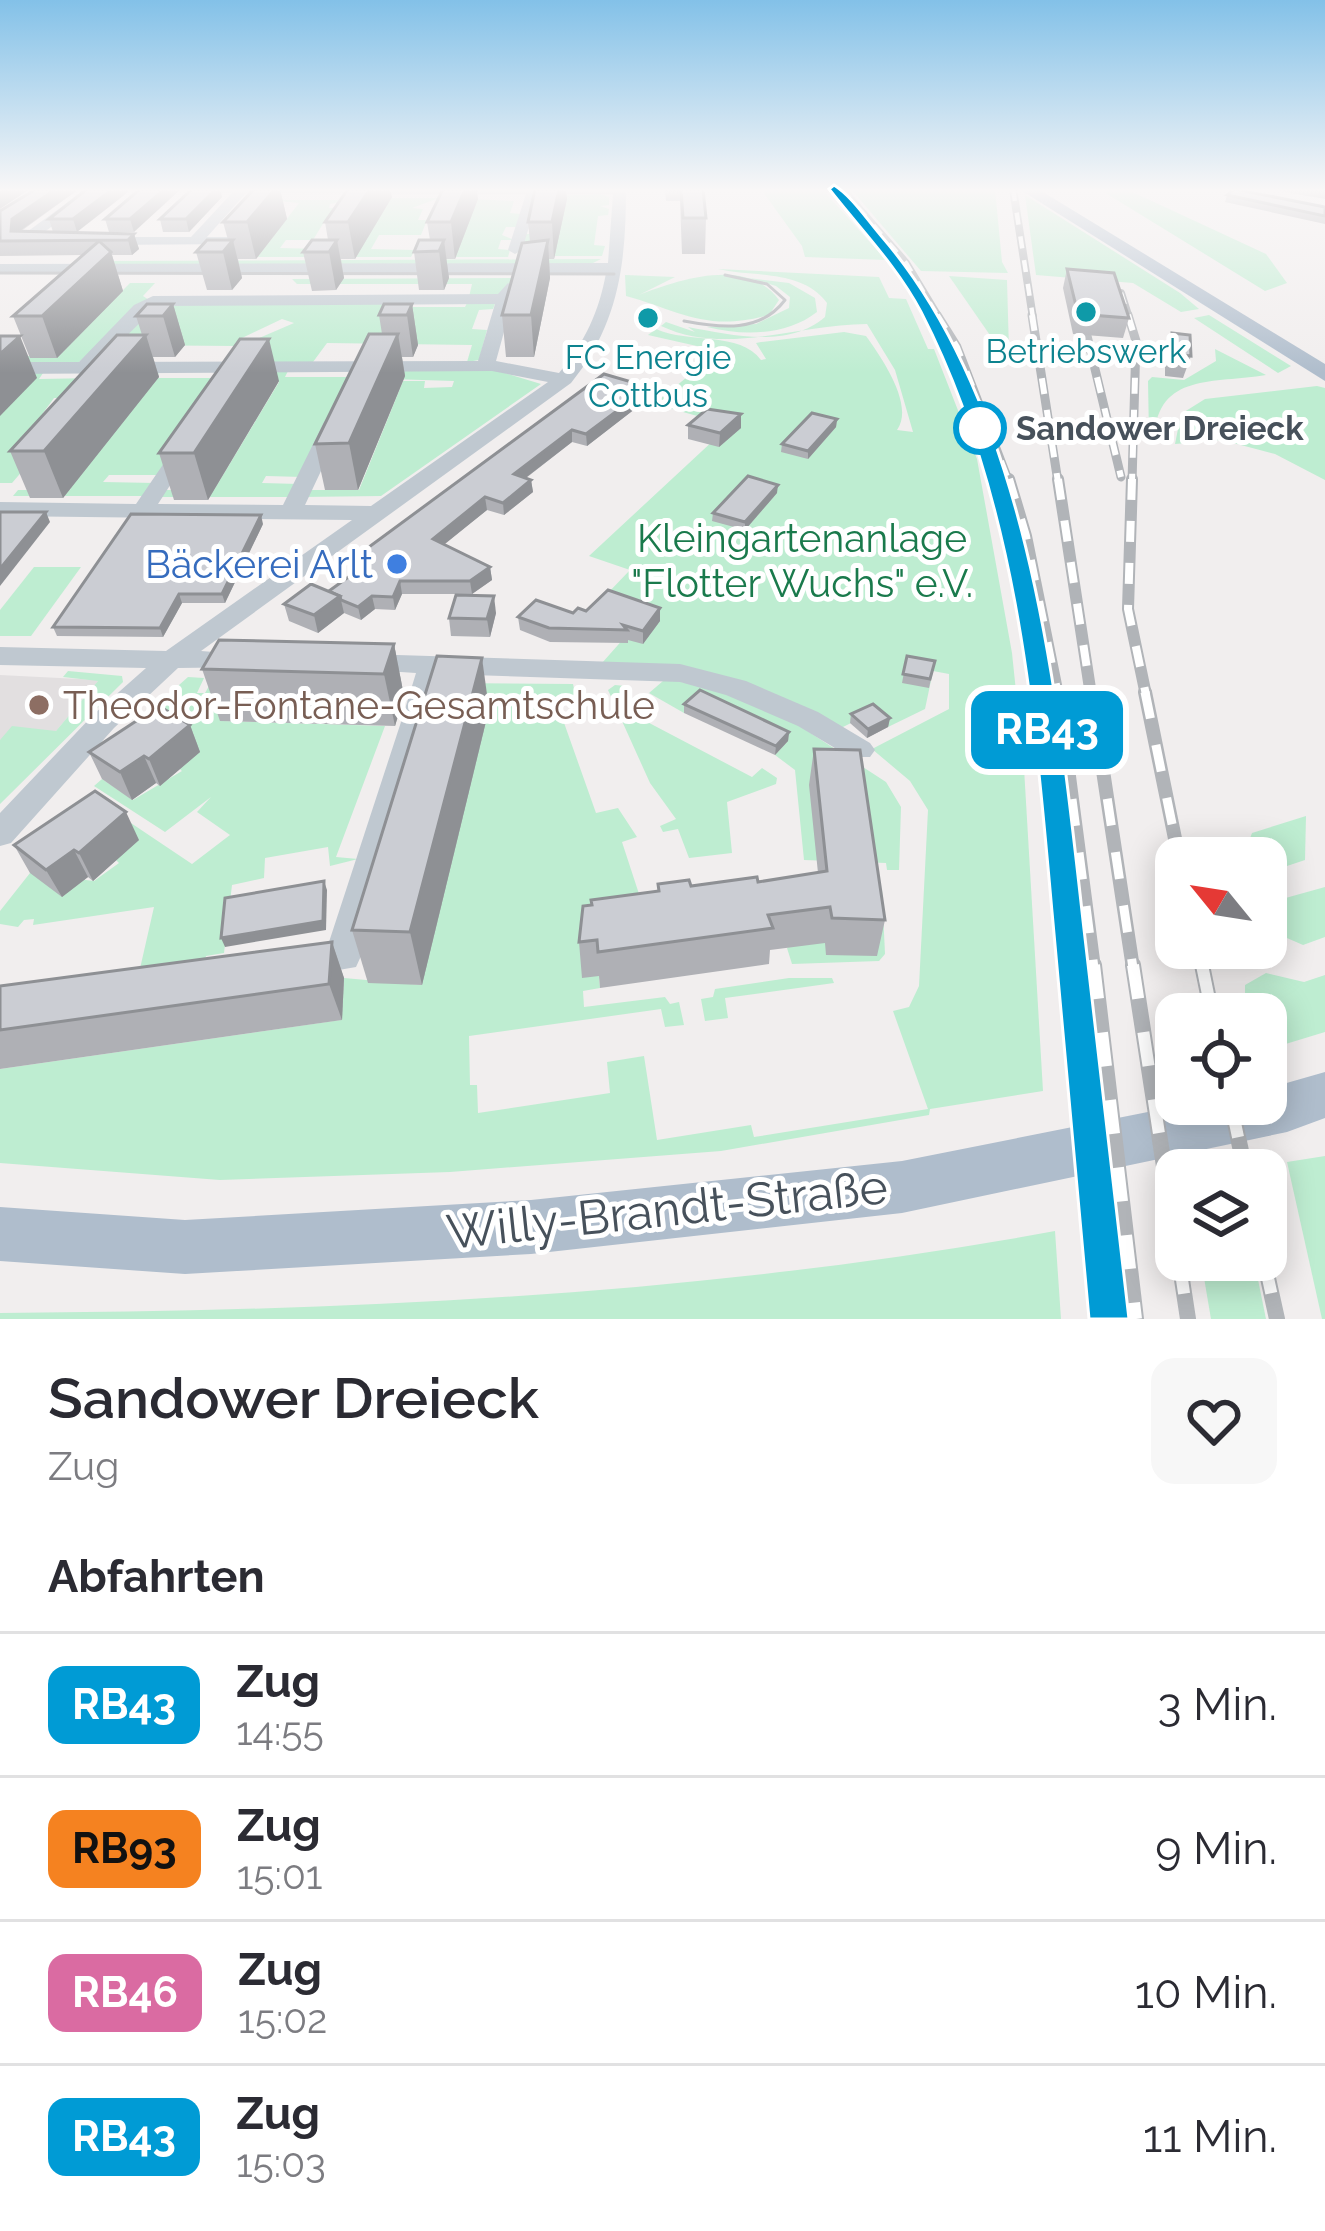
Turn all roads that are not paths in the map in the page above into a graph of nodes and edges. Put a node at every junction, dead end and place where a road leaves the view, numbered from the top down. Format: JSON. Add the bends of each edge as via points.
{"nodes":[{"id":1,"x":616,"y":251,"type":"edge"},
{"id":2,"x":1141,"y":251,"type":"edge"},
{"id":3,"x":0,"y":268,"type":"edge"},
{"id":4,"x":615,"y":268,"type":"junction"},
{"id":5,"x":1246,"y":317,"type":"junction"},
{"id":6,"x":1325,"y":356,"type":"edge"},
{"id":7,"x":361,"y":366,"type":"junction"},
{"id":8,"x":486,"y":366,"type":"junction"},
{"id":9,"x":0,"y":368,"type":"edge"},
{"id":10,"x":84,"y":368,"type":"junction"},
{"id":11,"x":118,"y":368,"type":"junction"},
{"id":12,"x":1325,"y":374,"type":"edge"},
{"id":13,"x":564,"y":379,"type":"junction"},
{"id":14,"x":102,"y":387,"type":"edge"},
{"id":15,"x":196,"y":431,"type":"edge"},
{"id":16,"x":5,"y":501,"type":"edge"},
{"id":17,"x":143,"y":509,"type":"junction"},
{"id":18,"x":292,"y":510,"type":"junction"},
{"id":19,"x":379,"y":513,"type":"junction"},
{"id":20,"x":0,"y":656,"type":"edge"},
{"id":21,"x":171,"y":660,"type":"junction"},
{"id":22,"x":267,"y":661,"type":"edge"},
{"id":23,"x":329,"y":662,"type":"edge"},
{"id":24,"x":432,"y":664,"type":"junction"},
{"id":25,"x":860,"y":750,"type":"edge"},
{"id":26,"x":0,"y":833,"type":"edge"},
{"id":27,"x":278,"y":964,"type":"edge"},
{"id":28,"x":1325,"y":1095,"type":"edge"},
{"id":29,"x":0,"y":1234,"type":"edge"}],
"edges":[{"from":1,"to":4,"type":"street"},
{"from":2,"to":5,"type":"main road"},
{"from":3,"to":4,"type":"street"},
{"from":4,"to":13,"type":"street","via":[[602,327]]},
{"from":5,"to":6,"type":"main road"},
{"from":5,"to":12,"type":"main road"},
{"from":7,"to":8,"type":"street"},
{"from":7,"to":11,"type":"street","via":[[231,374]]},
{"from":7,"to":18,"type":"street"},
{"from":8,"to":10,"type":"street","via":[[506,294],[154,301]]},
{"from":8,"to":13,"type":"street"},
{"from":9,"to":10,"type":"street"},
{"from":10,"to":11,"type":"street"},
{"from":11,"to":14,"type":"street"},
{"from":13,"to":19,"type":"street"},
{"from":15,"to":17,"type":"street"},
{"from":16,"to":17,"type":"street"},
{"from":17,"to":18,"type":"street"},
{"from":18,"to":19,"type":"street"},
{"from":19,"to":21,"type":"street"},
{"from":20,"to":21,"type":"street"},
{"from":21,"to":22,"type":"street"},
{"from":21,"to":26,"type":"street"},
{"from":23,"to":24,"type":"street"},
{"from":24,"to":25,"type":"street","via":[[680,673],[736,688]]},
{"from":24,"to":27,"type":"street","via":[[343,956]]},
{"from":28,"to":29,"type":"main road","name":"Willy-Brandt-Straße","via":[[902,1186],[531,1228],[185,1247]]}]}
